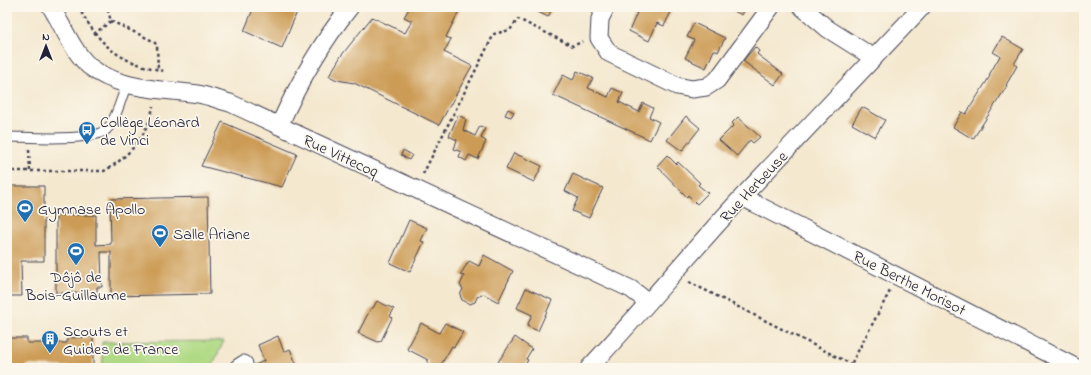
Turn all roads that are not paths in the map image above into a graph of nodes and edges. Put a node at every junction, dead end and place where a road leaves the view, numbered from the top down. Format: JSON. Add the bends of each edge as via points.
{"nodes":[{"id":1,"x":51,"y":7,"type":"edge"},
{"id":2,"x":350,"y":7,"type":"edge"},
{"id":3,"x":771,"y":7,"type":"edge"},
{"id":4,"x":802,"y":7,"type":"edge"},
{"id":5,"x":922,"y":7,"type":"edge"},
{"id":6,"x":603,"y":13,"type":"edge"},
{"id":7,"x":874,"y":58,"type":"junction"},
{"id":8,"x":127,"y":84,"type":"junction"},
{"id":9,"x":279,"y":126,"type":"junction"},
{"id":10,"x":7,"y":137,"type":"edge"},
{"id":11,"x":742,"y":197,"type":"junction"},
{"id":12,"x":648,"y":302,"type":"junction"},
{"id":13,"x":589,"y":368,"type":"edge"},
{"id":14,"x":1077,"y":368,"type":"edge"}],
"edges":[{"from":1,"to":8,"type":"street","name":"Rue Vittecoq","via":[[72,43],[90,66]]},
{"from":2,"to":9,"type":"street","via":[[313,60]]},
{"from":3,"to":6,"type":"street","via":[[717,80],[706,87],[692,89],[677,86],[609,53],[599,38]]},
{"from":4,"to":7,"type":"street","via":[[828,29]]},
{"from":5,"to":7,"type":"street","name":"Rue Herbeuse"},
{"from":7,"to":11,"type":"street","name":"Rue Herbeuse"},
{"from":8,"to":9,"type":"street","name":"Rue Vittecoq","via":[[200,95],[230,103]]},
{"from":8,"to":10,"type":"lane","via":[[113,120],[100,134],[85,137]]},
{"from":9,"to":12,"type":"street","name":"Rue Vittecoq","via":[[631,289]]},
{"from":11,"to":12,"type":"street","name":"Rue Herbeuse"},
{"from":11,"to":14,"type":"street","name":"Rue Berthe Morisot"},
{"from":12,"to":13,"type":"street","name":"Rue Herbeuse"}]}
